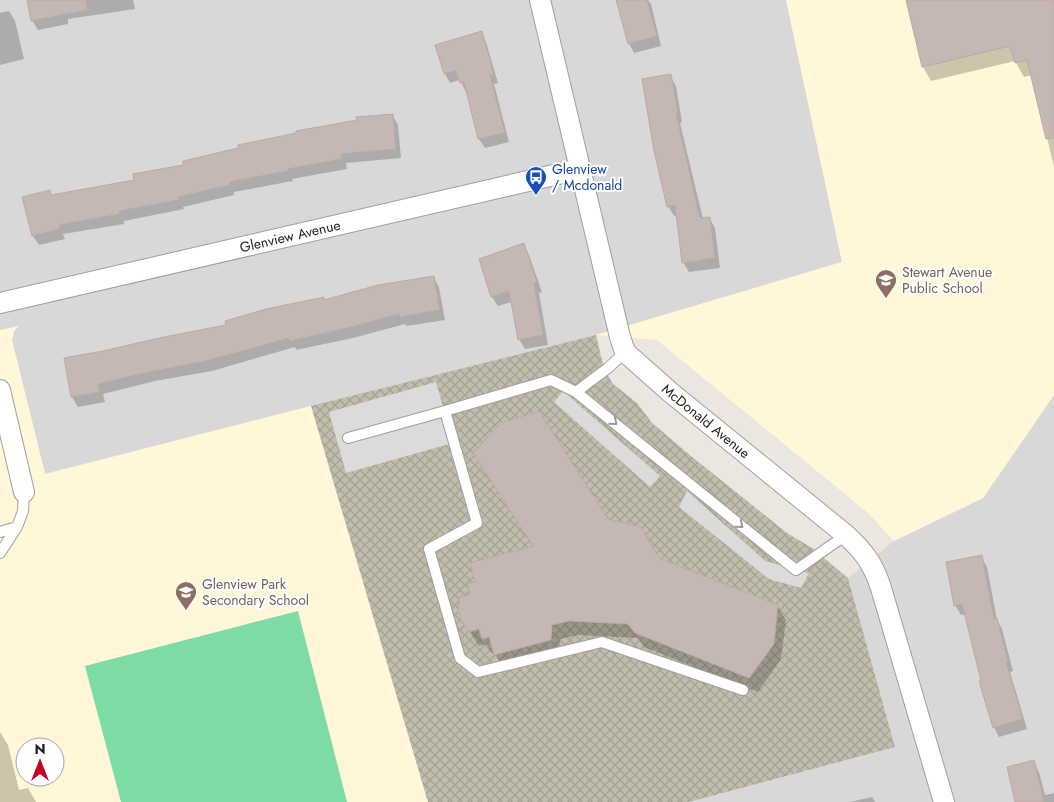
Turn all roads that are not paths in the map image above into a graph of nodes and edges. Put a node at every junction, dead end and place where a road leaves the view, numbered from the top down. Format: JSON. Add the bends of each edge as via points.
{"nodes":[{"id":1,"x":540,"y":0,"type":"edge"},
{"id":2,"x":580,"y":169,"type":"junction"},
{"id":3,"x":0,"y":303,"type":"edge"},
{"id":4,"x":625,"y":352,"type":"junction"},
{"id":5,"x":0,"y":390,"type":"edge"},
{"id":6,"x":576,"y":392,"type":"junction"},
{"id":7,"x":445,"y":411,"type":"junction"},
{"id":8,"x":348,"y":438,"type":"dead end"},
{"id":9,"x":24,"y":492,"type":"joint"},
{"id":10,"x":17,"y":527,"type":"junction"},
{"id":11,"x":0,"y":532,"type":"edge"},
{"id":12,"x":846,"y":535,"type":"junction"},
{"id":13,"x":0,"y":553,"type":"edge"},
{"id":14,"x":743,"y":690,"type":"dead end"},
{"id":15,"x":944,"y":802,"type":"edge"}],
"edges":[{"from":1,"to":2,"type":"street"},
{"from":2,"to":3,"type":"street","name":"Glenview Avenue"},
{"from":2,"to":4,"type":"street"},
{"from":4,"to":6,"type":"lane"},
{"from":4,"to":12,"type":"street","name":"McDonald Avenue"},
{"from":5,"to":9,"type":"street"},
{"from":6,"to":7,"type":"lane","via":[[551,380]]},
{"from":6,"to":12,"type":"lane","one_way":true,"via":[[796,570]]},
{"from":7,"to":8,"type":"lane"},
{"from":7,"to":14,"type":"lane","via":[[477,523],[429,549],[460,658],[478,672],[602,642]]},
{"from":9,"to":10,"type":"lane","via":[[23,511]]},
{"from":10,"to":11,"type":"lane"},
{"from":10,"to":13,"type":"lane"},
{"from":12,"to":15,"type":"street","name":"McDonald Avenue","via":[[868,557],[876,573]]}]}
